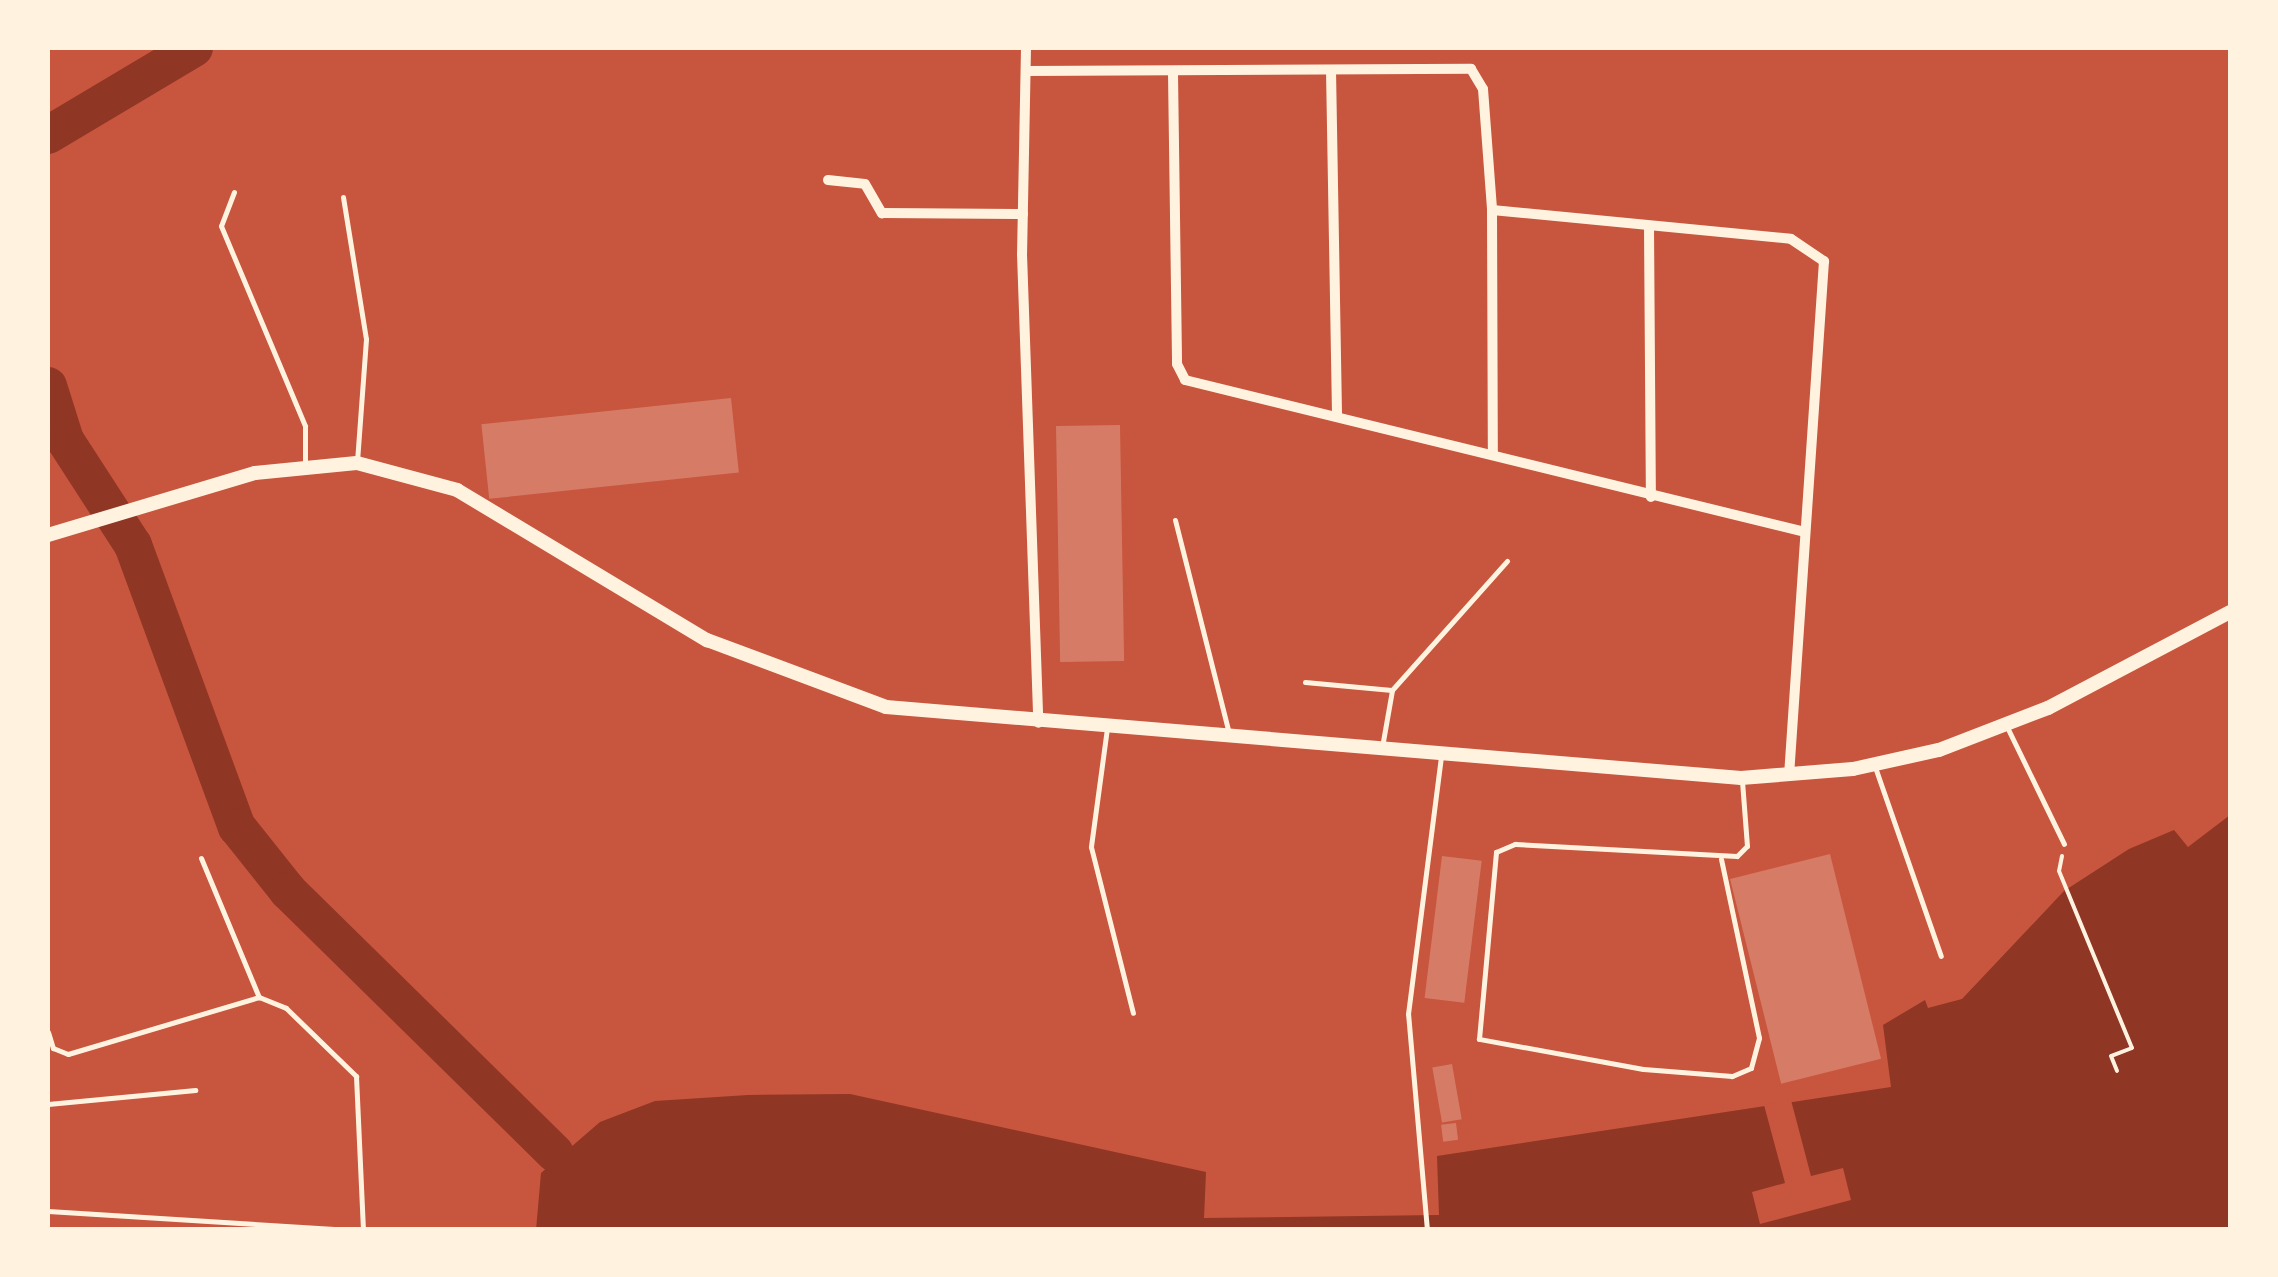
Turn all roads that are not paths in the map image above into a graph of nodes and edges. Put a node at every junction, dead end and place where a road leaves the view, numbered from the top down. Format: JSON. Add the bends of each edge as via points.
{"nodes":[{"id":1,"x":1026,"y":48,"type":"edge"},
{"id":2,"x":1330,"y":70,"type":"junction"},
{"id":3,"x":1026,"y":71,"type":"junction"},
{"id":4,"x":1173,"y":74,"type":"junction"},
{"id":5,"x":828,"y":180,"type":"dead end"},
{"id":6,"x":234,"y":192,"type":"dead end"},
{"id":7,"x":344,"y":198,"type":"dead end"},
{"id":8,"x":1492,"y":210,"type":"junction"},
{"id":9,"x":1023,"y":214,"type":"junction"},
{"id":10,"x":1649,"y":226,"type":"junction"},
{"id":11,"x":1337,"y":413,"type":"junction"},
{"id":12,"x":1493,"y":454,"type":"junction"},
{"id":13,"x":357,"y":463,"type":"junction"},
{"id":14,"x":305,"y":464,"type":"junction"},
{"id":15,"x":1650,"y":496,"type":"junction"},
{"id":16,"x":1175,"y":520,"type":"dead end"},
{"id":17,"x":1805,"y":532,"type":"junction"},
{"id":18,"x":48,"y":535,"type":"edge"},
{"id":19,"x":1507,"y":561,"type":"dead end"},
{"id":20,"x":2230,"y":612,"type":"edge"},
{"id":21,"x":1304,"y":682,"type":"dead end"},
{"id":22,"x":1392,"y":690,"type":"junction"},
{"id":23,"x":1038,"y":723,"type":"junction"},
{"id":24,"x":2006,"y":725,"type":"junction"},
{"id":25,"x":1108,"y":728,"type":"junction"},
{"id":26,"x":1230,"y":736,"type":"junction"},
{"id":27,"x":1381,"y":752,"type":"junction"},
{"id":28,"x":1441,"y":756,"type":"junction"},
{"id":29,"x":1874,"y":764,"type":"junction"},
{"id":30,"x":1789,"y":776,"type":"junction"},
{"id":31,"x":1741,"y":778,"type":"junction"},
{"id":32,"x":2064,"y":844,"type":"road end"},
{"id":33,"x":202,"y":858,"type":"dead end"},
{"id":34,"x":1720,"y":858,"type":"junction"},
{"id":35,"x":1941,"y":956,"type":"dead end"},
{"id":36,"x":259,"y":997,"type":"junction"},
{"id":37,"x":1133,"y":1013,"type":"dead end"},
{"id":38,"x":48,"y":1032,"type":"edge"},
{"id":39,"x":195,"y":1090,"type":"dead end"},
{"id":40,"x":48,"y":1104,"type":"edge"},
{"id":41,"x":48,"y":1211,"type":"edge"},
{"id":42,"x":350,"y":1230,"type":"edge"},
{"id":43,"x":363,"y":1230,"type":"edge"},
{"id":44,"x":1427,"y":1230,"type":"edge"}],
"edges":[{"from":1,"to":3,"type":"street"},
{"from":2,"to":4,"type":"street"},
{"from":2,"to":8,"type":"street","via":[[1471,69],[1482,89]]},
{"from":2,"to":11,"type":"street"},
{"from":3,"to":4,"type":"street"},
{"from":3,"to":9,"type":"street"},
{"from":4,"to":11,"type":"street","via":[[1180,373]]},
{"from":5,"to":9,"type":"street","via":[[865,184],[882,212]]},
{"from":6,"to":14,"type":"lane","via":[[221,226],[305,426]]},
{"from":7,"to":13,"type":"lane","via":[[366,339]]},
{"from":8,"to":10,"type":"street"},
{"from":8,"to":12,"type":"street"},
{"from":9,"to":23,"type":"street"},
{"from":10,"to":15,"type":"street"},
{"from":10,"to":17,"type":"street","via":[[1791,239],[1824,261]]},
{"from":11,"to":12,"type":"street"},
{"from":12,"to":15,"type":"street"},
{"from":13,"to":14,"type":"main road"},
{"from":13,"to":23,"type":"main road","via":[[457,490],[707,640],[786,676],[886,707]]},
{"from":14,"to":18,"type":"main road"},
{"from":15,"to":17,"type":"street"},
{"from":16,"to":26,"type":"lane"},
{"from":17,"to":30,"type":"street"},
{"from":19,"to":22,"type":"lane"},
{"from":20,"to":24,"type":"main road"},
{"from":21,"to":22,"type":"lane"},
{"from":22,"to":27,"type":"lane"},
{"from":23,"to":25,"type":"main road"},
{"from":24,"to":29,"type":"main road"},
{"from":24,"to":32,"type":"lane"},
{"from":25,"to":26,"type":"main road"},
{"from":25,"to":37,"type":"lane","via":[[1091,847]]},
{"from":26,"to":27,"type":"main road"},
{"from":27,"to":28,"type":"main road"},
{"from":28,"to":31,"type":"main road"},
{"from":28,"to":44,"type":"lane","via":[[1408,1014]]},
{"from":29,"to":30,"type":"main road"},
{"from":29,"to":35,"type":"lane"},
{"from":30,"to":31,"type":"main road"},
{"from":31,"to":34,"type":"lane","via":[[1747,846]]},
{"from":33,"to":36,"type":"lane"},
{"from":34,"to":34,"type":"lane","via":[[1515,844],[1496,852],[1480,1039],[1643,1069],[1732,1076],[1751,1068],[1760,1038]]},
{"from":36,"to":38,"type":"lane","via":[[68,1054],[53,1048]]},
{"from":36,"to":43,"type":"lane","via":[[328,1039],[356,1076]]},
{"from":39,"to":40,"type":"lane"},
{"from":41,"to":42,"type":"lane"}]}
